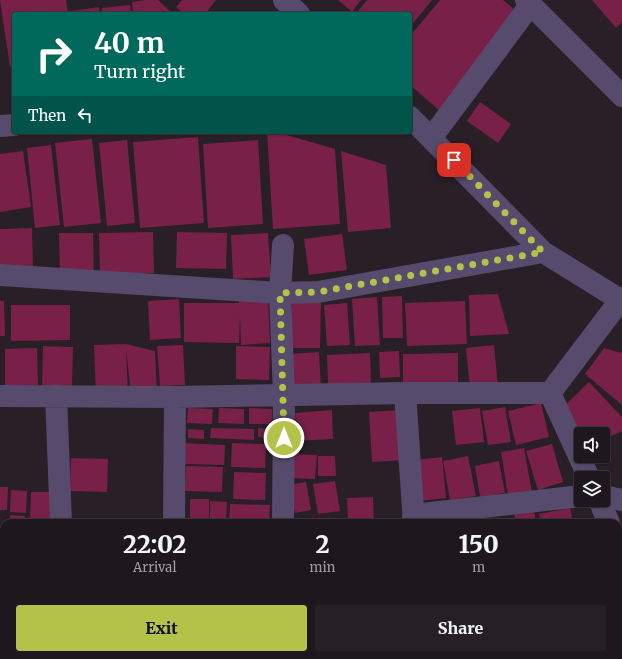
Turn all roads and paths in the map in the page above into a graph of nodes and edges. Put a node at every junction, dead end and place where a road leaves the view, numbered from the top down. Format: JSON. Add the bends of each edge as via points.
{"nodes":[{"id":1,"x":284,"y":0,"type":"edge"},
{"id":2,"x":528,"y":2,"type":"edge"},
{"id":3,"x":297,"y":12,"type":"edge"},
{"id":4,"x":622,"y":96,"type":"edge"},
{"id":5,"x":412,"y":119,"type":"edge"},
{"id":6,"x":12,"y":125,"type":"edge"},
{"id":7,"x":0,"y":126,"type":"edge"},
{"id":8,"x":432,"y":137,"type":"junction"},
{"id":9,"x":283,"y":245,"type":"dead end"},
{"id":10,"x":543,"y":252,"type":"junction"},
{"id":11,"x":0,"y":275,"type":"edge"},
{"id":12,"x":280,"y":293,"type":"junction"},
{"id":13,"x":621,"y":300,"type":"edge"},
{"id":14,"x":405,"y":393,"type":"junction"},
{"id":15,"x":550,"y":393,"type":"junction"},
{"id":16,"x":284,"y":395,"type":"junction"},
{"id":17,"x":0,"y":396,"type":"edge"},
{"id":18,"x":56,"y":396,"type":"junction"},
{"id":19,"x":175,"y":397,"type":"junction"},
{"id":20,"x":586,"y":471,"type":"edge"},
{"id":21,"x":574,"y":497,"type":"edge"},
{"id":22,"x":610,"y":497,"type":"edge"},
{"id":23,"x":622,"y":500,"type":"edge"},
{"id":24,"x":602,"y":507,"type":"edge"},
{"id":25,"x":61,"y":519,"type":"edge"},
{"id":26,"x":174,"y":519,"type":"edge"},
{"id":27,"x":283,"y":519,"type":"edge"},
{"id":28,"x":414,"y":519,"type":"edge"},
{"id":29,"x":608,"y":519,"type":"edge"}],
"edges":[{"from":1,"to":3,"type":"street"},
{"from":2,"to":4,"type":"street"},
{"from":2,"to":8,"type":"street"},
{"from":5,"to":8,"type":"street"},
{"from":6,"to":7,"type":"street"},
{"from":8,"to":10,"type":"street"},
{"from":9,"to":12,"type":"street"},
{"from":10,"to":12,"type":"street","via":[[318,292]]},
{"from":10,"to":13,"type":"street"},
{"from":11,"to":12,"type":"street"},
{"from":12,"to":16,"type":"street"},
{"from":13,"to":15,"type":"street"},
{"from":14,"to":15,"type":"street"},
{"from":14,"to":16,"type":"street"},
{"from":14,"to":28,"type":"street"},
{"from":15,"to":20,"type":"street"},
{"from":16,"to":19,"type":"street"},
{"from":16,"to":27,"type":"street"},
{"from":17,"to":18,"type":"street"},
{"from":18,"to":19,"type":"street"},
{"from":18,"to":25,"type":"street"},
{"from":19,"to":26,"type":"street"},
{"from":21,"to":28,"type":"street"},
{"from":22,"to":23,"type":"street"},
{"from":24,"to":29,"type":"street"}]}
